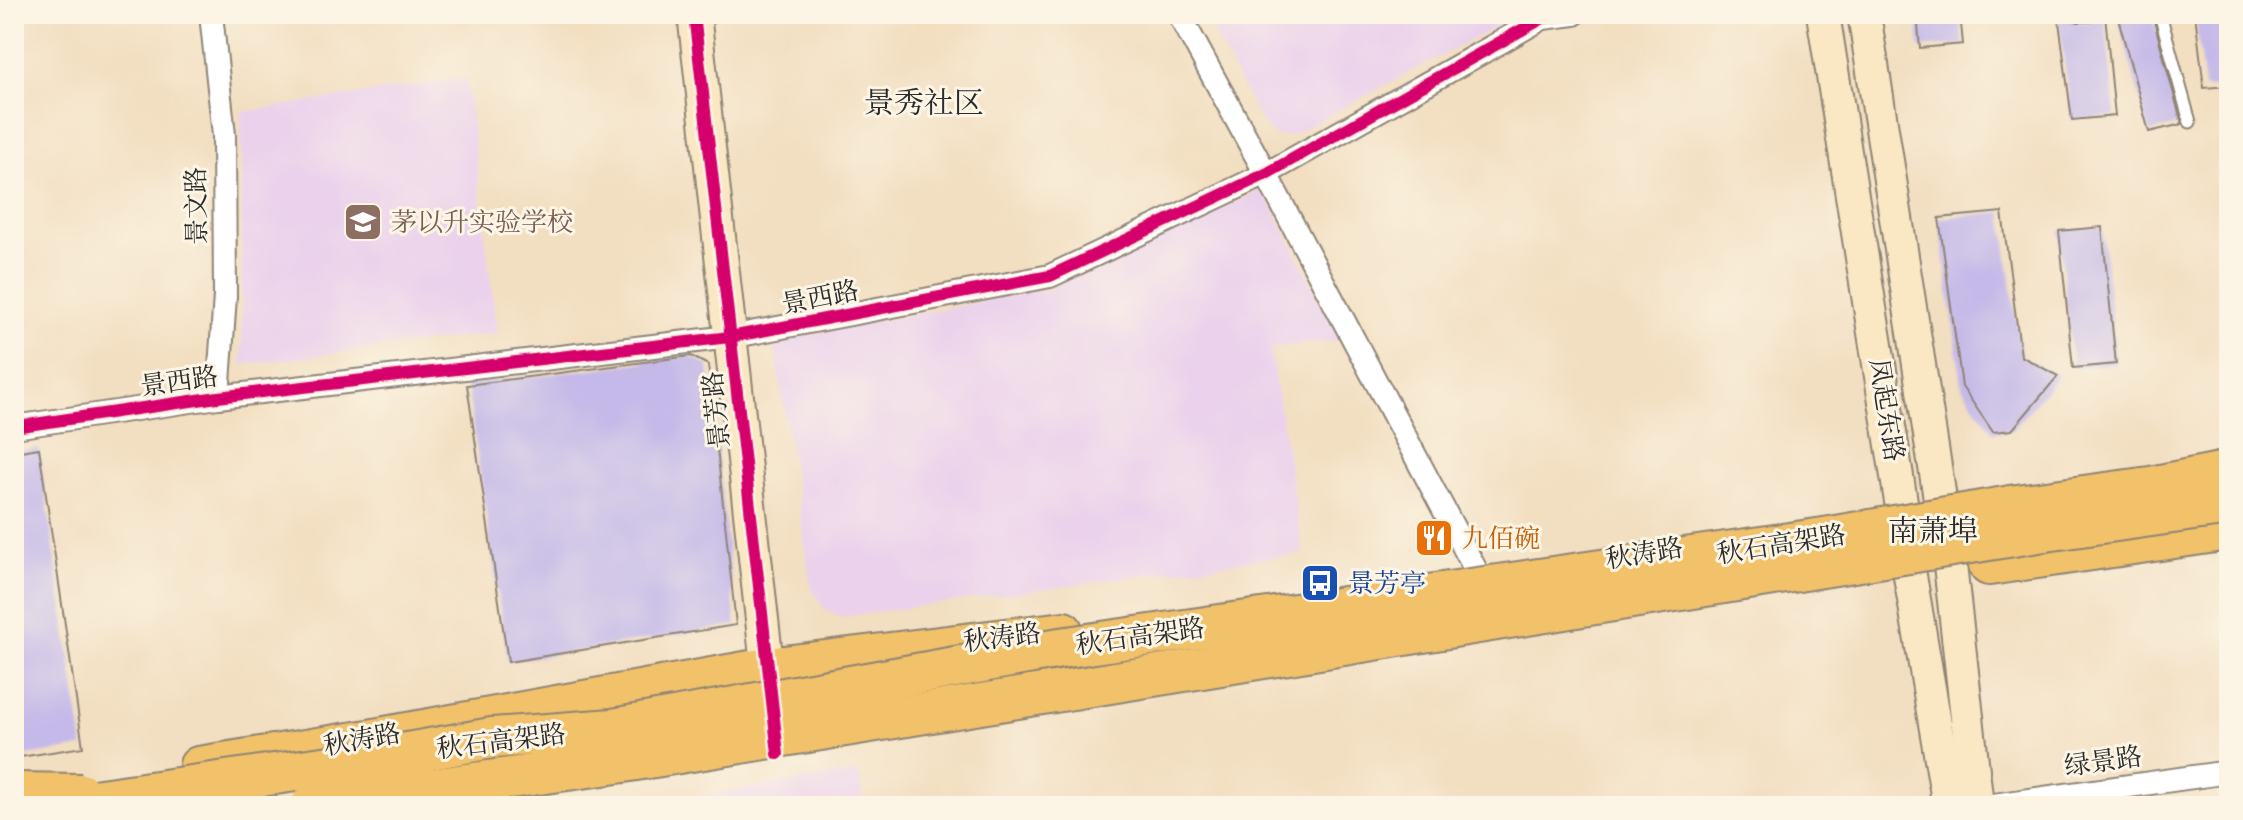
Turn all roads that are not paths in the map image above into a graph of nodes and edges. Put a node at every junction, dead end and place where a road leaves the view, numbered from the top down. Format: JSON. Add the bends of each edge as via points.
{"nodes":[{"id":1,"x":211,"y":14,"type":"edge"},
{"id":2,"x":694,"y":14,"type":"edge"},
{"id":3,"x":1179,"y":14,"type":"edge"},
{"id":4,"x":1574,"y":14,"type":"edge"},
{"id":5,"x":1823,"y":14,"type":"edge"},
{"id":6,"x":1864,"y":14,"type":"edge"},
{"id":7,"x":2078,"y":14,"type":"edge"},
{"id":8,"x":2087,"y":14,"type":"edge"},
{"id":9,"x":2160,"y":14,"type":"edge"},
{"id":10,"x":2190,"y":122,"type":"dead end"},
{"id":11,"x":1266,"y":174,"type":"junction"},
{"id":12,"x":730,"y":337,"type":"junction"},
{"id":13,"x":218,"y":397,"type":"junction"},
{"id":14,"x":14,"y":427,"type":"edge"},
{"id":15,"x":2229,"y":459,"type":"edge"},
{"id":16,"x":2229,"y":471,"type":"edge"},
{"id":17,"x":2229,"y":505,"type":"edge"},
{"id":18,"x":1941,"y":507,"type":"junction"},
{"id":19,"x":1903,"y":514,"type":"junction"},
{"id":20,"x":2229,"y":515,"type":"edge"},
{"id":21,"x":2229,"y":530,"type":"edge"},
{"id":22,"x":1949,"y":556,"type":"junction"},
{"id":23,"x":1908,"y":564,"type":"junction"},
{"id":24,"x":1480,"y":578,"type":"junction"},
{"id":25,"x":1616,"y":601,"type":"junction"},
{"id":26,"x":767,"y":666,"type":"junction"},
{"id":27,"x":778,"y":754,"type":"junction"},
{"id":28,"x":2229,"y":772,"type":"edge"},
{"id":29,"x":14,"y":794,"type":"edge"},
{"id":30,"x":129,"y":795,"type":"junction"},
{"id":31,"x":52,"y":806,"type":"edge"},
{"id":32,"x":311,"y":806,"type":"edge"},
{"id":33,"x":424,"y":806,"type":"edge"},
{"id":34,"x":1949,"y":806,"type":"edge"},
{"id":35,"x":1977,"y":806,"type":"edge"},
{"id":36,"x":1986,"y":806,"type":"edge"}],
"edges":[{"from":1,"to":13,"type":"street","name":"景文路","via":[[224,135],[225,296]]},
{"from":2,"to":12,"type":"main road","name":"景芳路"},
{"from":3,"to":11,"type":"street"},
{"from":4,"to":11,"type":"street","name":"景西路","via":[[1543,18]]},
{"from":5,"to":19,"type":"main road","name":"凤起东路"},
{"from":6,"to":18,"type":"main road","name":"凤起东路"},
{"from":7,"to":8,"type":"lane"},
{"from":9,"to":10,"type":"lane"},
{"from":11,"to":12,"type":"street","name":"景西路","via":[[1050,276]]},
{"from":11,"to":24,"type":"street"},
{"from":12,"to":13,"type":"street","name":"景西路"},
{"from":12,"to":26,"type":"main road","name":"景芳路"},
{"from":13,"to":14,"type":"street","name":"景西路"},
{"from":15,"to":18,"type":"main road","name":"秋涛路"},
{"from":16,"to":30,"type":"highway","name":"秋石高架路","bridge":true,"via":[[1824,538],[1060,648],[613,729],[492,738]]},
{"from":17,"to":25,"type":"highway","name":"秋石高架路","bridge":true},
{"from":18,"to":19,"type":"main road","name":"秋涛路"},
{"from":18,"to":22,"type":"main road","name":"凤起东路"},
{"from":19,"to":23,"type":"main road","name":"凤起东路"},
{"from":19,"to":24,"type":"main road","name":"秋涛路"},
{"from":20,"to":22,"type":"main road"},
{"from":21,"to":25,"type":"highway","bridge":true,"via":[[1894,578]]},
{"from":22,"to":23,"type":"main road"},
{"from":22,"to":35,"type":"main road","name":"凤起东路"},
{"from":23,"to":27,"type":"main road"},
{"from":23,"to":34,"type":"main road","name":"凤起东路"},
{"from":24,"to":26,"type":"main road","name":"秋涛路"},
{"from":25,"to":32,"type":"highway","name":"秋石高架路","bridge":true,"via":[[624,762]]},
{"from":26,"to":27,"type":"main road","name":"景芳路"},
{"from":26,"to":29,"type":"main road","name":"秋涛路","via":[[368,738]]},
{"from":27,"to":33,"type":"main road"},
{"from":28,"to":36,"type":"street","name":"绿景路"},
{"from":29,"to":30,"type":"highway","bridge":true},
{"from":30,"to":31,"type":"highway","name":"秋石高架路","bridge":true}]}
